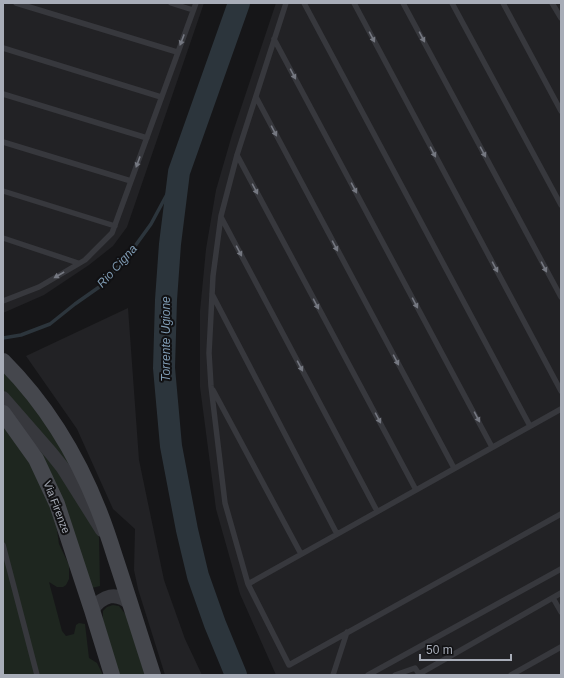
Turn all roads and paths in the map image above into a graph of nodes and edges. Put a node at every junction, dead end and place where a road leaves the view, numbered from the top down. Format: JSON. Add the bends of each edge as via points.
{"nodes":[{"id":1,"x":16,"y":3,"type":"edge"},
{"id":2,"x":171,"y":3,"type":"edge"},
{"id":3,"x":196,"y":3,"type":"edge"},
{"id":4,"x":286,"y":3,"type":"edge"},
{"id":5,"x":304,"y":3,"type":"edge"},
{"id":6,"x":354,"y":3,"type":"edge"},
{"id":7,"x":403,"y":3,"type":"edge"},
{"id":8,"x":452,"y":3,"type":"edge"},
{"id":9,"x":503,"y":3,"type":"edge"},
{"id":10,"x":552,"y":3,"type":"edge"},
{"id":11,"x":193,"y":10,"type":"junction"},
{"id":12,"x":561,"y":18,"type":"edge"},
{"id":13,"x":274,"y":39,"type":"junction"},
{"id":14,"x":3,"y":48,"type":"edge"},
{"id":15,"x":177,"y":52,"type":"junction"},
{"id":16,"x":3,"y":94,"type":"edge"},
{"id":17,"x":161,"y":97,"type":"junction"},
{"id":18,"x":256,"y":97,"type":"junction"},
{"id":19,"x":561,"y":111,"type":"edge"},
{"id":20,"x":147,"y":138,"type":"junction"},
{"id":21,"x":3,"y":142,"type":"edge"},
{"id":22,"x":237,"y":155,"type":"junction"},
{"id":23,"x":131,"y":181,"type":"junction"},
{"id":24,"x":3,"y":191,"type":"edge"},
{"id":25,"x":561,"y":205,"type":"edge"},
{"id":26,"x":221,"y":216,"type":"junction"},
{"id":27,"x":115,"y":226,"type":"junction"},
{"id":28,"x":3,"y":238,"type":"edge"},
{"id":29,"x":78,"y":263,"type":"junction"},
{"id":30,"x":212,"y":293,"type":"junction"},
{"id":31,"x":561,"y":297,"type":"edge"},
{"id":32,"x":3,"y":301,"type":"edge"},
{"id":33,"x":3,"y":361,"type":"edge"},
{"id":34,"x":211,"y":386,"type":"junction"},
{"id":35,"x":561,"y":391,"type":"edge"},
{"id":36,"x":3,"y":398,"type":"edge"},
{"id":37,"x":561,"y":409,"type":"edge"},
{"id":38,"x":3,"y":413,"type":"edge"},
{"id":39,"x":530,"y":426,"type":"junction"},
{"id":40,"x":492,"y":447,"type":"junction"},
{"id":41,"x":454,"y":468,"type":"junction"},
{"id":42,"x":416,"y":490,"type":"junction"},
{"id":43,"x":377,"y":511,"type":"junction"},
{"id":44,"x":561,"y":514,"type":"edge"},
{"id":45,"x":337,"y":534,"type":"junction"},
{"id":46,"x":109,"y":540,"type":"junction"},
{"id":47,"x":3,"y":545,"type":"edge"},
{"id":48,"x":301,"y":554,"type":"junction"},
{"id":49,"x":561,"y":569,"type":"edge"},
{"id":50,"x":248,"y":584,"type":"junction"},
{"id":51,"x":561,"y":593,"type":"edge"},
{"id":52,"x":553,"y":598,"type":"junction"},
{"id":53,"x":131,"y":604,"type":"junction"},
{"id":54,"x":92,"y":610,"type":"junction"},
{"id":55,"x":561,"y":612,"type":"edge"},
{"id":56,"x":347,"y":632,"type":"junction"},
{"id":57,"x":561,"y":647,"type":"edge"},
{"id":58,"x":419,"y":674,"type":"edge"},
{"id":59,"x":38,"y":675,"type":"edge"},
{"id":60,"x":112,"y":675,"type":"edge"},
{"id":61,"x":152,"y":675,"type":"edge"},
{"id":62,"x":332,"y":675,"type":"edge"},
{"id":63,"x":368,"y":675,"type":"edge"},
{"id":64,"x":395,"y":675,"type":"edge"},
{"id":65,"x":511,"y":675,"type":"edge"}],
"edges":[{"from":1,"to":15,"type":"lane"},
{"from":2,"to":11,"type":"lane"},
{"from":3,"to":11,"type":"lane"},
{"from":4,"to":13,"type":"lane"},
{"from":5,"to":39,"type":"lane"},
{"from":6,"to":35,"type":"lane","one_way":true},
{"from":7,"to":31,"type":"lane","one_way":true},
{"from":8,"to":25,"type":"lane"},
{"from":9,"to":19,"type":"lane"},
{"from":10,"to":12,"type":"lane"},
{"from":11,"to":15,"type":"lane","one_way":true},
{"from":13,"to":18,"type":"lane"},
{"from":13,"to":40,"type":"lane","one_way":true},
{"from":14,"to":17,"type":"lane"},
{"from":15,"to":17,"type":"lane"},
{"from":16,"to":20,"type":"lane"},
{"from":17,"to":20,"type":"lane"},
{"from":18,"to":22,"type":"lane"},
{"from":18,"to":41,"type":"lane","one_way":true},
{"from":20,"to":23,"type":"lane","one_way":true},
{"from":21,"to":23,"type":"lane"},
{"from":22,"to":26,"type":"lane"},
{"from":22,"to":42,"type":"lane","one_way":true},
{"from":23,"to":27,"type":"lane"},
{"from":24,"to":27,"type":"lane"},
{"from":26,"to":30,"type":"lane"},
{"from":26,"to":43,"type":"lane","one_way":true},
{"from":27,"to":29,"type":"lane","via":[[112,233],[85,260]]},
{"from":28,"to":29,"type":"lane"},
{"from":29,"to":32,"type":"lane","one_way":true,"via":[[39,287]]},
{"from":30,"to":34,"type":"lane","via":[[209,353]]},
{"from":30,"to":45,"type":"lane"},
{"from":33,"to":46,"type":"main road","name":"Via Firenze","via":[[49,415],[72,452],[93,496]]},
{"from":34,"to":48,"type":"lane"},
{"from":34,"to":50,"type":"lane","via":[[225,502]]},
{"from":36,"to":46,"type":"street","name":"Via Firenze","via":[[63,468]]},
{"from":37,"to":39,"type":"lane"},
{"from":38,"to":54,"type":"main road","name":"Via Firenze","via":[[36,459],[50,488]]},
{"from":39,"to":40,"type":"lane"},
{"from":40,"to":41,"type":"lane"},
{"from":41,"to":42,"type":"lane"},
{"from":42,"to":43,"type":"lane"},
{"from":43,"to":45,"type":"lane"},
{"from":44,"to":56,"type":"lane"},
{"from":45,"to":48,"type":"lane"},
{"from":46,"to":53,"type":"main road","name":"Via Firenze"},
{"from":47,"to":59,"type":"lane"},
{"from":48,"to":50,"type":"lane"},
{"from":49,"to":63,"type":"lane"},
{"from":50,"to":56,"type":"lane","via":[[289,665]]},
{"from":51,"to":52,"type":"lane"},
{"from":52,"to":55,"type":"lane"},
{"from":52,"to":58,"type":"lane"},
{"from":53,"to":54,"type":"street","via":[[120,596],[113,596],[100,601]]},
{"from":53,"to":61,"type":"main road","name":"Via Firenze"},
{"from":54,"to":60,"type":"main road","name":"Via Firenze"},
{"from":56,"to":62,"type":"lane"},
{"from":57,"to":65,"type":"lane"},
{"from":58,"to":64,"type":"lane","via":[[415,668]]}]}
